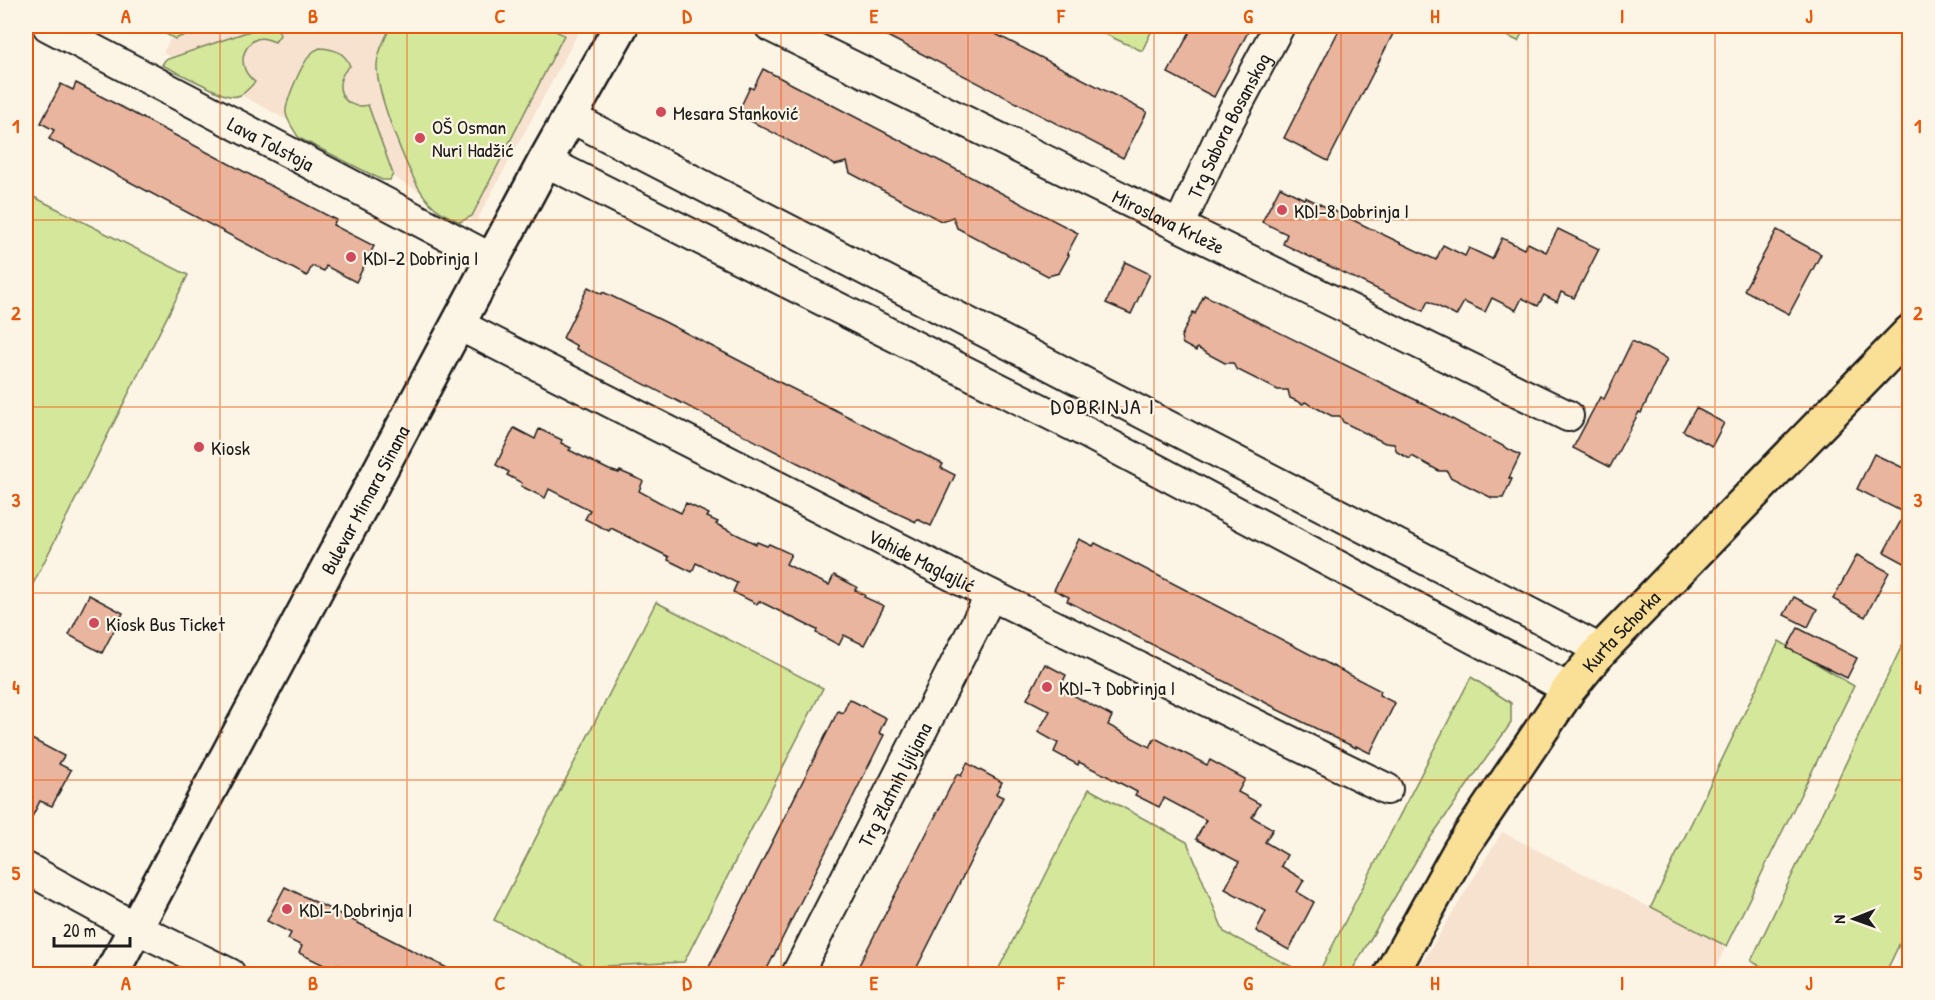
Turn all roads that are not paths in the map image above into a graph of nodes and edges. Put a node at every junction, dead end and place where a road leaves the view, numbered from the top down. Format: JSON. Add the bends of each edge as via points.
{"nodes":[{"id":1,"x":48,"y":26,"type":"edge"},
{"id":2,"x":621,"y":26,"type":"edge"},
{"id":3,"x":770,"y":26,"type":"edge"},
{"id":4,"x":1279,"y":26,"type":"edge"},
{"id":5,"x":570,"y":117,"type":"junction"},
{"id":6,"x":545,"y":161,"type":"junction"},
{"id":7,"x":1179,"y":226,"type":"junction"},
{"id":8,"x":494,"y":260,"type":"junction"},
{"id":9,"x":459,"y":325,"type":"junction"},
{"id":10,"x":1910,"y":332,"type":"edge"},
{"id":11,"x":1568,"y":416,"type":"dead end"},
{"id":12,"x":991,"y":595,"type":"junction"},
{"id":13,"x":1601,"y":650,"type":"junction"},
{"id":14,"x":1569,"y":689,"type":"junction"},
{"id":15,"x":1387,"y":789,"type":"dead end"},
{"id":16,"x":26,"y":868,"type":"edge"},
{"id":17,"x":136,"y":928,"type":"junction"},
{"id":18,"x":111,"y":975,"type":"edge"},
{"id":19,"x":230,"y":975,"type":"edge"},
{"id":20,"x":797,"y":975,"type":"edge"},
{"id":21,"x":1391,"y":975,"type":"edge"}],
"edges":[{"from":1,"to":8,"type":"street","name":"Lava Tolstoja"},
{"from":2,"to":5,"type":"street","name":"Bulevar Mimara Sinana"},
{"from":3,"to":7,"type":"street","name":"Miroslava Krleže"},
{"from":4,"to":7,"type":"street","name":"Trg Sabora Bosanskog","via":[[1221,135]]},
{"from":5,"to":6,"type":"street","name":"Bulevar Mimara Sinana"},
{"from":5,"to":13,"type":"street"},
{"from":6,"to":8,"type":"street","name":"Bulevar Mimara Sinana"},
{"from":6,"to":14,"type":"street","via":[[1078,428]]},
{"from":7,"to":11,"type":"street","name":"Miroslava Krleže"},
{"from":8,"to":9,"type":"street","name":"Bulevar Mimara Sinana"},
{"from":9,"to":12,"type":"street","name":"Vahide Maglajlić"},
{"from":9,"to":17,"type":"street","name":"Bulevar Mimara Sinana"},
{"from":10,"to":13,"type":"main road","name":"Kurta Schorka"},
{"from":12,"to":15,"type":"street","name":"Vahide Maglajlić"},
{"from":12,"to":20,"type":"street","name":"Trg Zlatnih ljiljana"},
{"from":13,"to":14,"type":"main road","name":"Kurta Schorka"},
{"from":14,"to":21,"type":"main road","name":"Kurta Schorka","via":[[1460,850]]},
{"from":16,"to":17,"type":"street"},
{"from":17,"to":18,"type":"street","name":"Bulevar Mimara Sinana"},
{"from":17,"to":19,"type":"street"}]}
